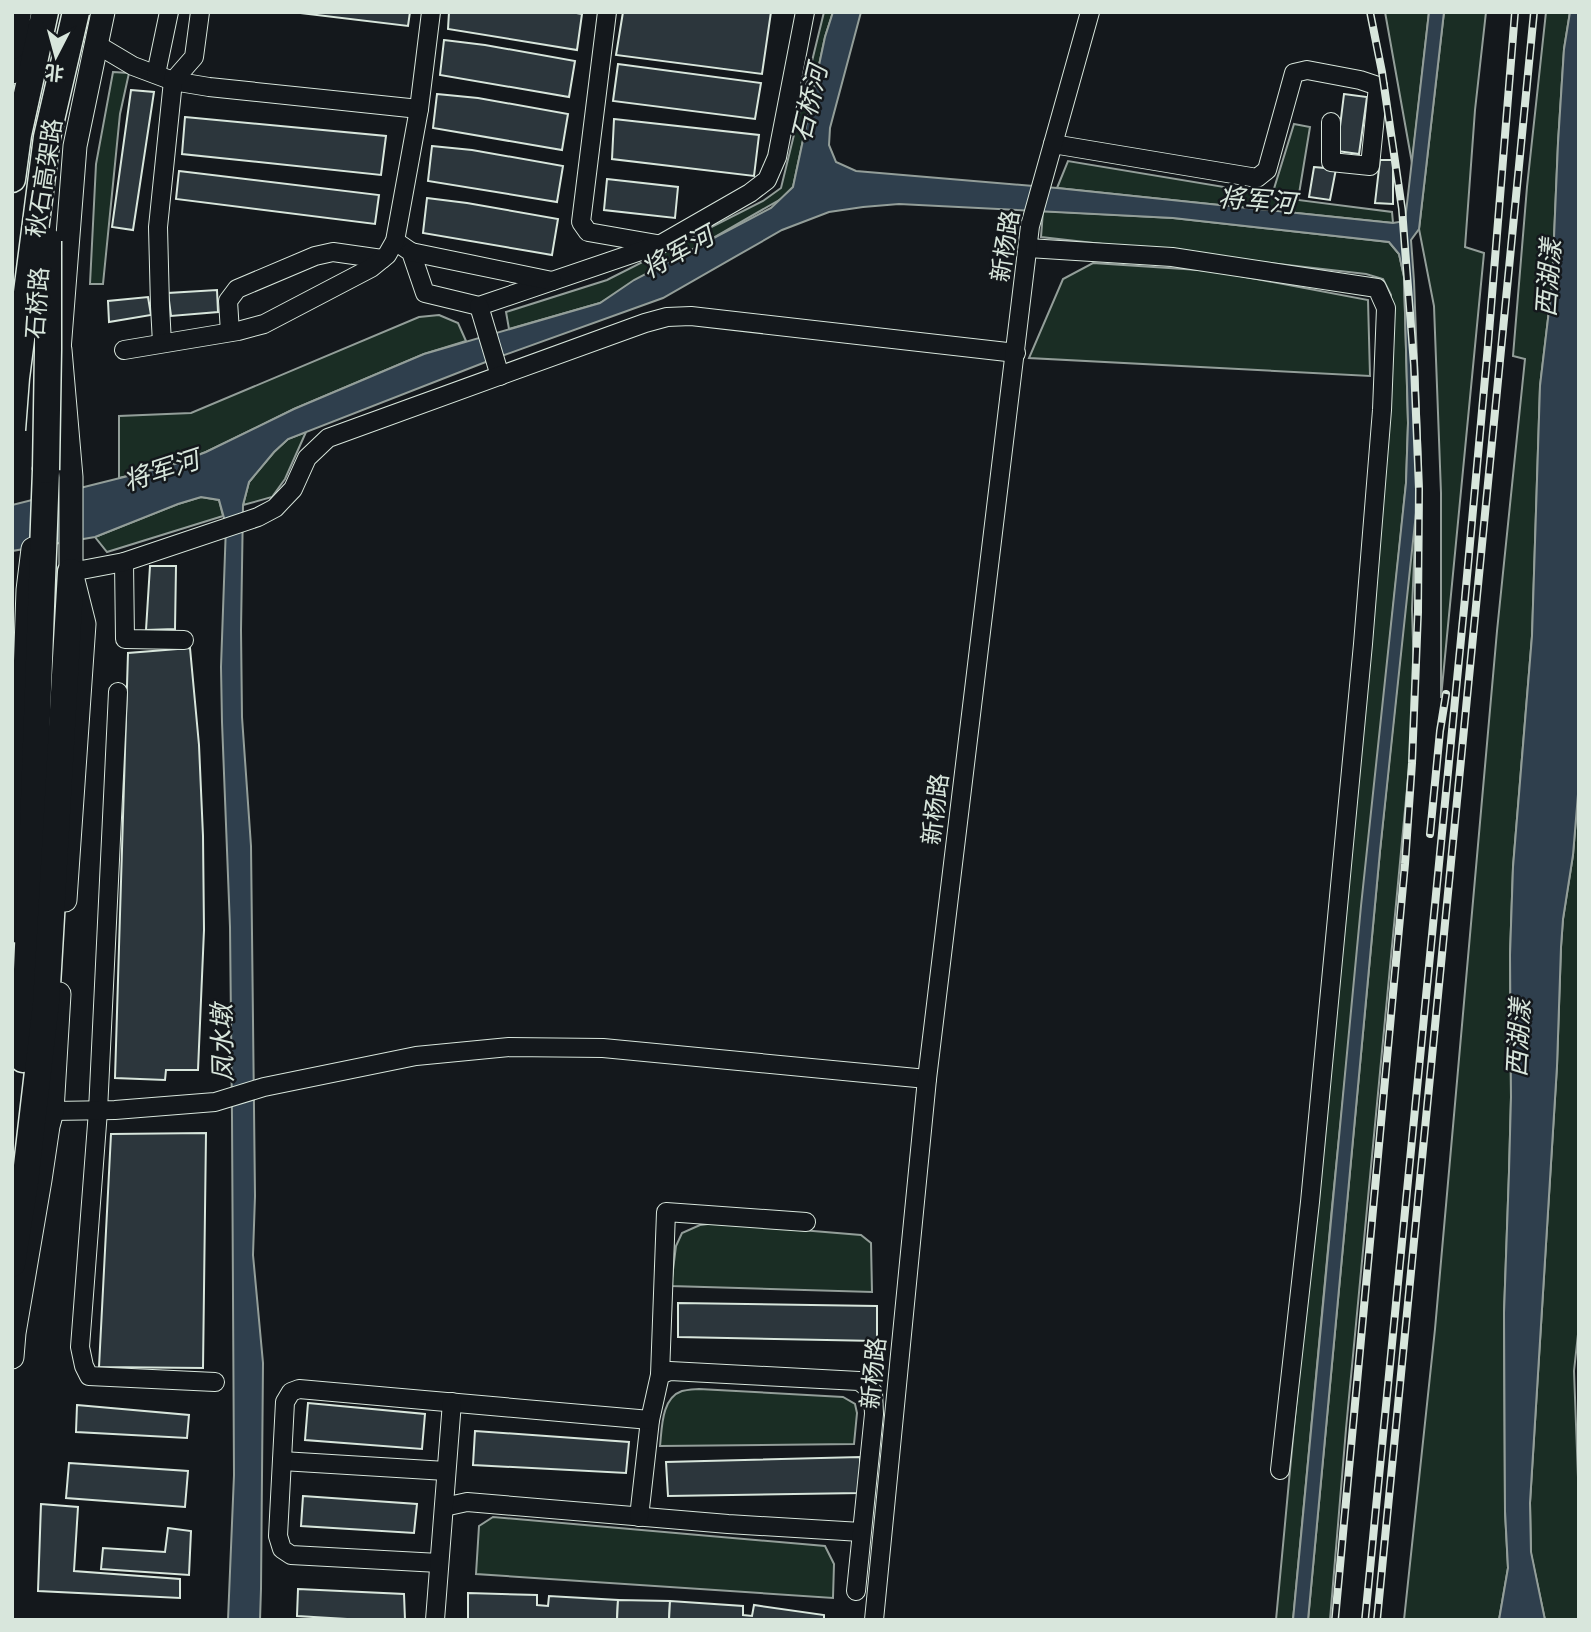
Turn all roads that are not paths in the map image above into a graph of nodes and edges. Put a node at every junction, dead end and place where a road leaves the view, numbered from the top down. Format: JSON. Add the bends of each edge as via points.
{"nodes":[{"id":1,"x":18,"y":12,"type":"edge"},
{"id":2,"x":26,"y":12,"type":"edge"},
{"id":3,"x":45,"y":12,"type":"edge"},
{"id":4,"x":76,"y":12,"type":"edge"},
{"id":5,"x":103,"y":12,"type":"edge"},
{"id":6,"x":169,"y":12,"type":"edge"},
{"id":7,"x":200,"y":12,"type":"edge"},
{"id":8,"x":431,"y":12,"type":"edge"},
{"id":9,"x":607,"y":12,"type":"edge"},
{"id":10,"x":805,"y":12,"type":"edge"},
{"id":11,"x":1090,"y":12,"type":"edge"},
{"id":12,"x":96,"y":44,"type":"junction"},
{"id":13,"x":12,"y":46,"type":"edge"},
{"id":14,"x":12,"y":72,"type":"edge"},
{"id":15,"x":156,"y":74,"type":"junction"},
{"id":16,"x":173,"y":80,"type":"junction"},
{"id":17,"x":419,"y":109,"type":"junction"},
{"id":18,"x":1331,"y":122,"type":"dead end"},
{"id":19,"x":47,"y":137,"type":"junction"},
{"id":20,"x":1053,"y":144,"type":"junction"},
{"id":21,"x":12,"y":179,"type":"edge"},
{"id":22,"x":395,"y":240,"type":"junction"},
{"id":23,"x":661,"y":244,"type":"junction"},
{"id":24,"x":1028,"y":248,"type":"junction"},
{"id":25,"x":411,"y":252,"type":"junction"},
{"id":26,"x":382,"y":259,"type":"junction"},
{"id":27,"x":552,"y":281,"type":"junction"},
{"id":28,"x":479,"y":306,"type":"junction"},
{"id":29,"x":230,"y":332,"type":"junction"},
{"id":30,"x":12,"y":337,"type":"edge"},
{"id":31,"x":162,"y":343,"type":"junction"},
{"id":32,"x":60,"y":350,"type":"junction"},
{"id":33,"x":124,"y":350,"type":"dead end"},
{"id":34,"x":1016,"y":353,"type":"junction"},
{"id":35,"x":500,"y":376,"type":"junction"},
{"id":36,"x":12,"y":430,"type":"edge"},
{"id":37,"x":124,"y":562,"type":"junction"},
{"id":38,"x":70,"y":582,"type":"junction"},
{"id":39,"x":184,"y":640,"type":"dead end"},
{"id":40,"x":118,"y":692,"type":"dead end"},
{"id":41,"x":19,"y":1014,"type":"edge"},
{"id":42,"x":927,"y":1079,"type":"junction"},
{"id":43,"x":52,"y":1111,"type":"junction"},
{"id":44,"x":98,"y":1111,"type":"junction"},
{"id":45,"x":12,"y":1140,"type":"edge"},
{"id":46,"x":806,"y":1222,"type":"dead end"},
{"id":47,"x":12,"y":1264,"type":"edge"},
{"id":48,"x":12,"y":1357,"type":"edge"},
{"id":49,"x":660,"y":1376,"type":"junction"},
{"id":50,"x":215,"y":1382,"type":"dead end"},
{"id":51,"x":452,"y":1402,"type":"junction"},
{"id":52,"x":650,"y":1420,"type":"junction"},
{"id":53,"x":282,"y":1461,"type":"junction"},
{"id":54,"x":1280,"y":1470,"type":"dead end"},
{"id":55,"x":446,"y":1471,"type":"junction"},
{"id":56,"x":444,"y":1507,"type":"junction"},
{"id":57,"x":639,"y":1517,"type":"junction"},
{"id":58,"x":861,"y":1532,"type":"junction"},
{"id":59,"x":439,"y":1563,"type":"junction"},
{"id":60,"x":856,"y":1591,"type":"dead end"},
{"id":61,"x":435,"y":1620,"type":"edge"},
{"id":62,"x":874,"y":1620,"type":"edge"}],
"edges":[{"from":1,"to":13,"type":"highway"},
{"from":2,"to":14,"type":"main road"},
{"from":3,"to":21,"type":"highway","name":"秋石高架路"},
{"from":4,"to":19,"type":"highway","name":"秋石高架路","bridge":true},
{"from":5,"to":12,"type":"main road","name":"石桥路"},
{"from":6,"to":15,"type":"street"},
{"from":7,"to":16,"type":"street","via":[[194,57]]},
{"from":8,"to":17,"type":"street"},
{"from":9,"to":23,"type":"street","via":[[581,222],[588,232]]},
{"from":10,"to":23,"type":"street","via":[[777,157],[766,180],[750,194]]},
{"from":11,"to":20,"type":"street","name":"新杨路"},
{"from":12,"to":15,"type":"street"},
{"from":12,"to":32,"type":"main road","name":"石桥路","via":[[75,146]]},
{"from":15,"to":16,"type":"street"},
{"from":16,"to":17,"type":"street"},
{"from":16,"to":31,"type":"street","via":[[158,228]]},
{"from":17,"to":22,"type":"street"},
{"from":18,"to":20,"type":"street","via":[[1331,162],[1370,166],[1378,86],[1307,70],[1294,74],[1267,170],[1257,178]]},
{"from":19,"to":36,"type":"highway","name":"秋石高架路","bridge":true},
{"from":19,"to":41,"type":"highway","bridge":true,"via":[[46,457]]},
{"from":20,"to":24,"type":"street","name":"新杨路"},
{"from":22,"to":25,"type":"street"},
{"from":22,"to":26,"type":"street"},
{"from":23,"to":27,"type":"street"},
{"from":24,"to":34,"type":"street","name":"新杨路"},
{"from":24,"to":54,"type":"street","via":[[1172,257],[1377,288],[1386,308],[1362,657]]},
{"from":25,"to":27,"type":"street"},
{"from":25,"to":28,"type":"street","via":[[425,293]]},
{"from":26,"to":29,"type":"street","via":[[264,324]]},
{"from":26,"to":29,"type":"street","via":[[333,252],[237,289],[228,301]]},
{"from":27,"to":28,"type":"street"},
{"from":28,"to":35,"type":"street"},
{"from":29,"to":31,"type":"street"},
{"from":30,"to":32,"type":"street"},
{"from":31,"to":33,"type":"street"},
{"from":32,"to":38,"type":"main road","via":[[71,477]]},
{"from":32,"to":41,"type":"main road","name":"石桥路","via":[[27,590]]},
{"from":34,"to":35,"type":"street","via":[[667,317]]},
{"from":34,"to":42,"type":"street","name":"新杨路"},
{"from":35,"to":37,"type":"street","via":[[327,438],[307,458],[293,489],[275,508]]},
{"from":37,"to":38,"type":"street"},
{"from":37,"to":39,"type":"street","via":[[125,639]]},
{"from":38,"to":43,"type":"main road","via":[[84,624]]},
{"from":38,"to":47,"type":"highway","via":[[46,1003]]},
{"from":40,"to":44,"type":"street"},
{"from":41,"to":45,"type":"highway","via":[[24,1048]]},
{"from":42,"to":44,"type":"street","via":[[603,1048],[509,1047],[415,1056],[215,1102]]},
{"from":42,"to":62,"type":"street","name":"新杨路"},
{"from":43,"to":44,"type":"street"},
{"from":43,"to":48,"type":"main road"},
{"from":44,"to":50,"type":"street","via":[[80,1347],[84,1366],[89,1376]]},
{"from":46,"to":49,"type":"street","via":[[666,1212]]},
{"from":49,"to":52,"type":"street"},
{"from":49,"to":58,"type":"street","via":[[670,1371],[859,1381],[873,1392],[874,1414]]},
{"from":51,"to":52,"type":"street"},
{"from":51,"to":53,"type":"street","via":[[299,1389],[285,1402]]},
{"from":51,"to":55,"type":"street"},
{"from":52,"to":57,"type":"street"},
{"from":53,"to":55,"type":"street"},
{"from":53,"to":59,"type":"street","via":[[278,1536],[282,1549],[291,1555]]},
{"from":55,"to":56,"type":"street"},
{"from":56,"to":57,"type":"street","via":[[467,1502]]},
{"from":56,"to":59,"type":"street"},
{"from":57,"to":58,"type":"street"},
{"from":58,"to":60,"type":"street"},
{"from":59,"to":61,"type":"street"}]}
